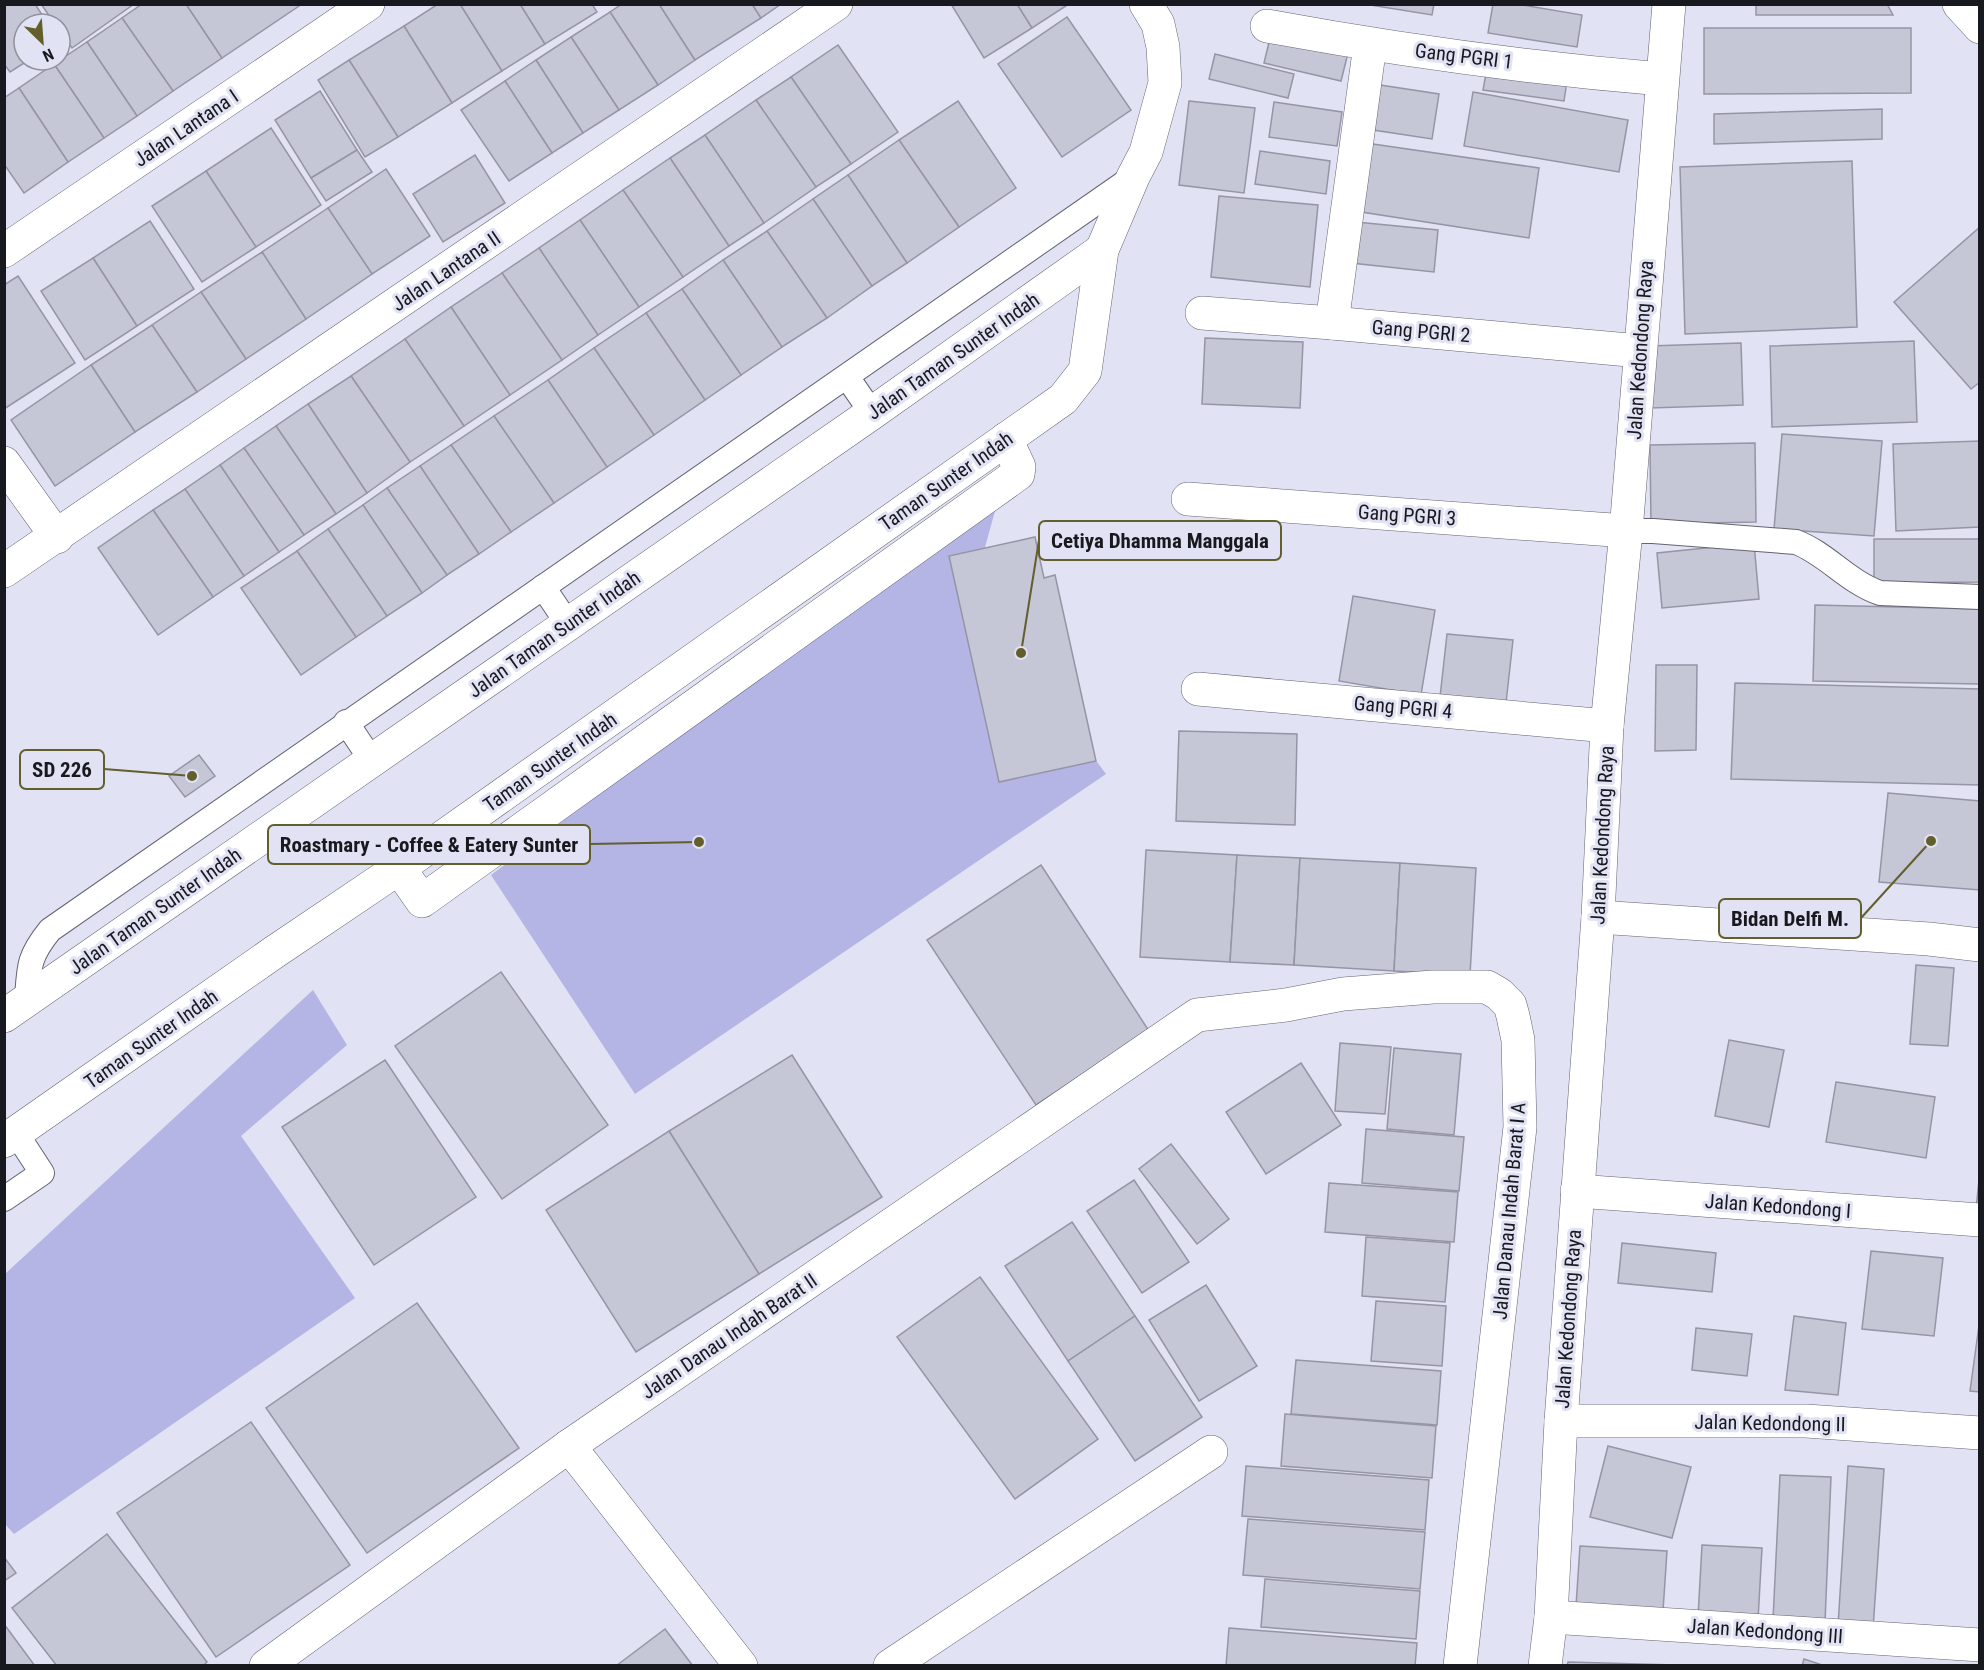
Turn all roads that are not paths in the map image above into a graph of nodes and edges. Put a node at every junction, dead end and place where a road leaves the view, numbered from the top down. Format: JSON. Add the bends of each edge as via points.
{"nodes":[{"id":1,"x":368,"y":4,"type":"edge"},
{"id":2,"x":836,"y":4,"type":"edge"},
{"id":3,"x":1146,"y":4,"type":"edge"},
{"id":4,"x":1669,"y":4,"type":"edge"},
{"id":5,"x":1959,"y":4,"type":"edge"},
{"id":6,"x":1267,"y":26,"type":"dead end"},
{"id":7,"x":1980,"y":27,"type":"edge"},
{"id":8,"x":1371,"y":45,"type":"junction"},
{"id":9,"x":1662,"y":78,"type":"junction"},
{"id":10,"x":1133,"y":177,"type":"junction"},
{"id":11,"x":1102,"y":250,"type":"junction"},
{"id":12,"x":4,"y":251,"type":"edge"},
{"id":13,"x":1202,"y":313,"type":"dead end"},
{"id":14,"x":1332,"y":323,"type":"junction"},
{"id":15,"x":1640,"y":351,"type":"junction"},
{"id":16,"x":847,"y":377,"type":"junction"},
{"id":17,"x":872,"y":413,"type":"junction"},
{"id":18,"x":4,"y":463,"type":"edge"},
{"id":19,"x":1188,"y":499,"type":"dead end"},
{"id":20,"x":1626,"y":531,"type":"junction"},
{"id":21,"x":57,"y":537,"type":"junction"},
{"id":22,"x":4,"y":571,"type":"edge"},
{"id":23,"x":543,"y":587,"type":"junction"},
{"id":24,"x":1980,"y":597,"type":"edge"},
{"id":25,"x":568,"y":624,"type":"junction"},
{"id":26,"x":1198,"y":688,"type":"dead end"},
{"id":27,"x":346,"y":722,"type":"junction"},
{"id":28,"x":1607,"y":726,"type":"junction"},
{"id":29,"x":372,"y":760,"type":"junction"},
{"id":30,"x":1598,"y":917,"type":"junction"},
{"id":31,"x":1980,"y":945,"type":"edge"},
{"id":32,"x":16,"y":1008,"type":"edge"},
{"id":33,"x":1197,"y":1015,"type":"joint"},
{"id":34,"x":10,"y":1137,"type":"edge"},
{"id":35,"x":1578,"y":1191,"type":"junction"},
{"id":36,"x":4,"y":1199,"type":"edge"},
{"id":37,"x":1980,"y":1220,"type":"edge"},
{"id":38,"x":1561,"y":1420,"type":"junction"},
{"id":39,"x":1980,"y":1433,"type":"edge"},
{"id":40,"x":569,"y":1446,"type":"junction"},
{"id":41,"x":1211,"y":1452,"type":"dead end"},
{"id":42,"x":1551,"y":1617,"type":"junction"},
{"id":43,"x":1980,"y":1645,"type":"edge"},
{"id":44,"x":1927,"y":1654,"type":"edge"},
{"id":45,"x":266,"y":1665,"type":"edge"},
{"id":46,"x":741,"y":1665,"type":"edge"},
{"id":47,"x":890,"y":1665,"type":"edge"},
{"id":48,"x":1460,"y":1665,"type":"edge"},
{"id":49,"x":1545,"y":1665,"type":"edge"}],
"edges":[{"from":1,"to":12,"type":"street","name":"Jalan Lantana I"},
{"from":2,"to":21,"type":"street","name":"Jalan Lantana II"},
{"from":3,"to":10,"type":"street","via":[[1158,24],[1165,84],[1146,152]]},
{"from":4,"to":9,"type":"street","name":"Jalan Kedondong Raya"},
{"from":5,"to":7,"type":"street"},
{"from":6,"to":8,"type":"street","name":"Gang PGRI 1"},
{"from":8,"to":9,"type":"street","name":"Gang PGRI 1"},
{"from":8,"to":14,"type":"street"},
{"from":9,"to":15,"type":"street","name":"Jalan Kedondong Raya"},
{"from":10,"to":11,"type":"street"},
{"from":10,"to":16,"type":"lane"},
{"from":11,"to":17,"type":"street","name":"Jalan Taman Sunter Indah"},
{"from":11,"to":34,"type":"street","name":"Taman Sunter Indah","via":[[1085,371],[1063,399]]},
{"from":13,"to":14,"type":"street","name":"Gang PGRI 2"},
{"from":14,"to":15,"type":"street","name":"Gang PGRI 2"},
{"from":15,"to":20,"type":"street","name":"Jalan Kedondong Raya"},
{"from":16,"to":17,"type":"lane"},
{"from":16,"to":23,"type":"lane"},
{"from":17,"to":25,"type":"street","name":"Jalan Taman Sunter Indah"},
{"from":18,"to":21,"type":"street"},
{"from":19,"to":20,"type":"street","name":"Gang PGRI 3"},
{"from":20,"to":24,"type":"lane","via":[[1796,542],[1817,552],[1866,588]]},
{"from":20,"to":28,"type":"street","name":"Jalan Kedondong Raya"},
{"from":21,"to":22,"type":"street","name":"Jalan Lantana II"},
{"from":23,"to":25,"type":"lane"},
{"from":23,"to":27,"type":"lane"},
{"from":25,"to":29,"type":"street","name":"Jalan Taman Sunter Indah"},
{"from":26,"to":28,"type":"street","name":"Gang PGRI 4"},
{"from":27,"to":29,"type":"lane"},
{"from":27,"to":32,"type":"lane","via":[[50,930],[29,964]]},
{"from":28,"to":30,"type":"street","name":"Jalan Kedondong Raya"},
{"from":29,"to":32,"type":"street","name":"Jalan Taman Sunter Indah"},
{"from":30,"to":31,"type":"street"},
{"from":30,"to":35,"type":"street","name":"Jalan Kedondong Raya"},
{"from":33,"to":40,"type":"street","name":"Jalan Danau Indah Barat II"},
{"from":33,"to":48,"type":"street","name":"Jalan Danau Indah Barat I A","via":[[1342,994],[1433,987],[1487,987],[1510,1005],[1518,1040],[1520,1127]]},
{"from":34,"to":36,"type":"lane","via":[[42,1173]]},
{"from":35,"to":37,"type":"street","name":"Jalan Kedondong I"},
{"from":35,"to":38,"type":"street","name":"Jalan Kedondong Raya"},
{"from":38,"to":39,"type":"street","name":"Jalan Kedondong II","via":[[1806,1421]]},
{"from":38,"to":42,"type":"street","name":"Jalan Kedondong Raya"},
{"from":40,"to":45,"type":"street","name":"Jalan Danau Indah Barat II"},
{"from":40,"to":46,"type":"street"},
{"from":41,"to":47,"type":"street"},
{"from":42,"to":44,"type":"street","name":"Jalan Kedondong III"},
{"from":42,"to":49,"type":"street","name":"Jalan Kedondong Raya"},
{"from":43,"to":44,"type":"street","name":"Jalan Kedondong III"}]}
